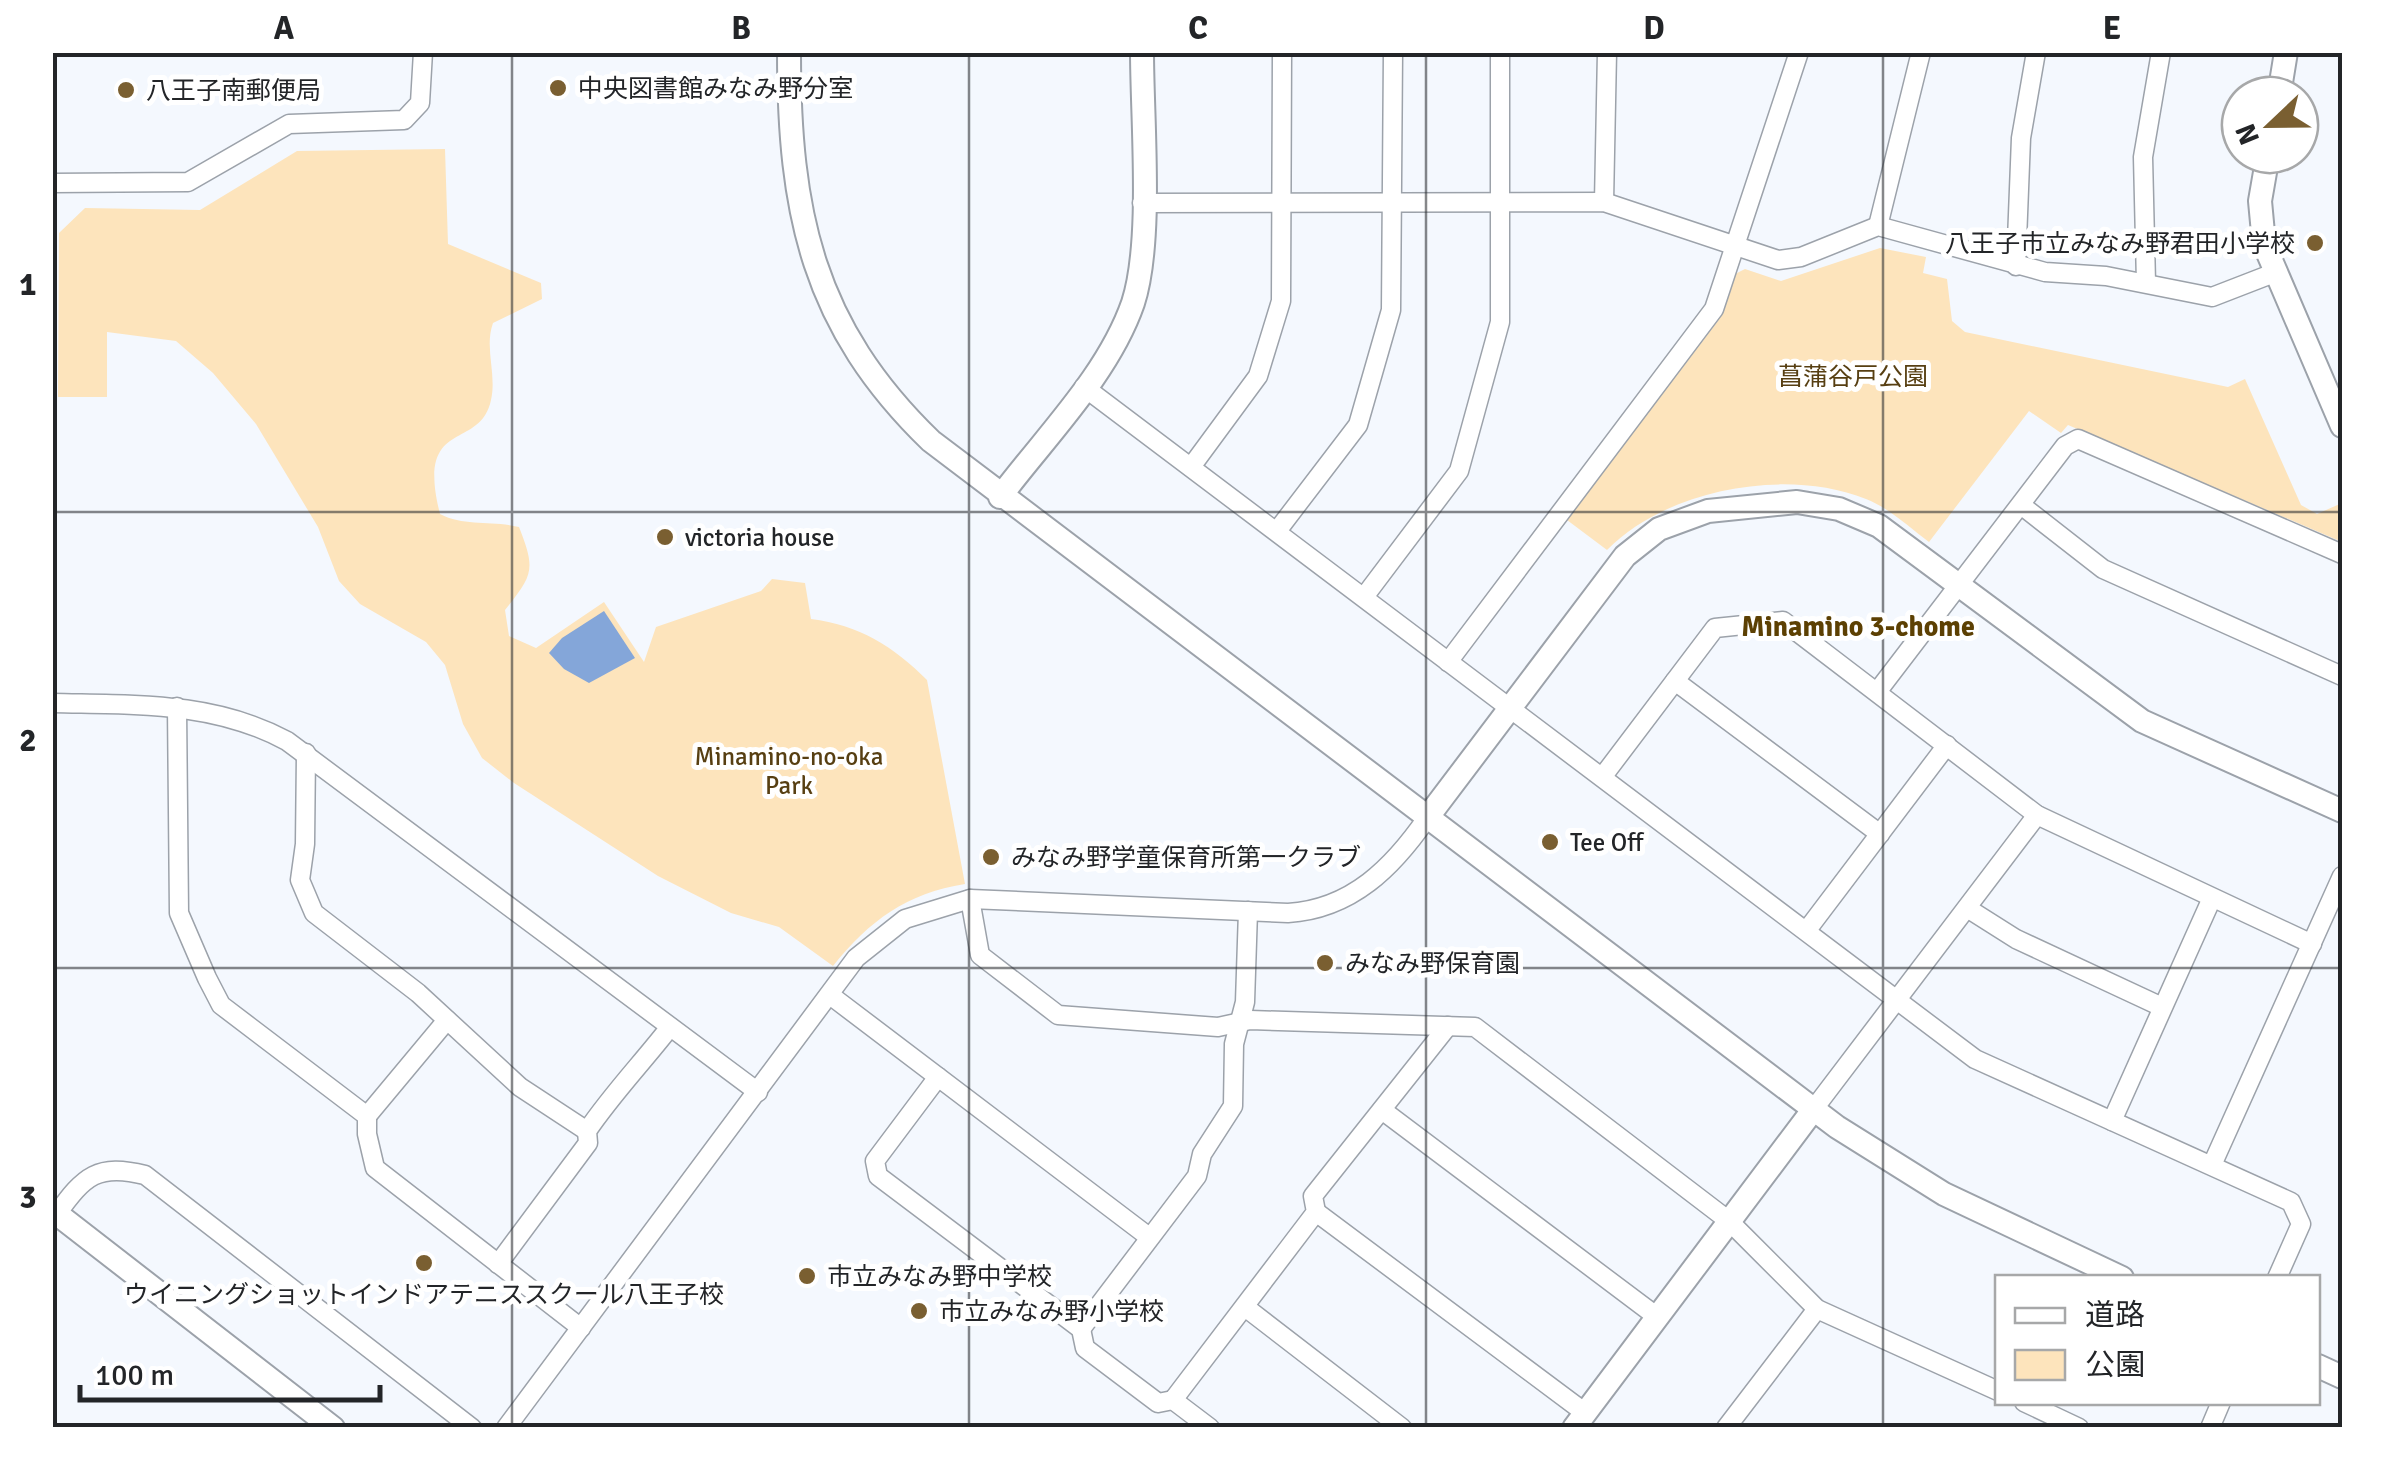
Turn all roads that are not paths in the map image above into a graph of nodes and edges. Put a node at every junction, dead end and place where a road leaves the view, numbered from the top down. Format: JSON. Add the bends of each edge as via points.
{"nodes":[{"id":1,"x":423,"y":52,"type":"edge"},
{"id":2,"x":789,"y":52,"type":"edge"},
{"id":3,"x":1142,"y":52,"type":"edge"},
{"id":4,"x":1282,"y":52,"type":"edge"},
{"id":5,"x":1392,"y":52,"type":"edge"},
{"id":6,"x":1500,"y":52,"type":"edge"},
{"id":7,"x":1607,"y":52,"type":"edge"},
{"id":8,"x":1799,"y":52,"type":"edge"},
{"id":9,"x":1921,"y":52,"type":"edge"},
{"id":10,"x":2036,"y":52,"type":"edge"},
{"id":11,"x":2161,"y":52,"type":"edge"},
{"id":12,"x":2265,"y":175,"type":"edge"},
{"id":13,"x":52,"y":182,"type":"edge"},
{"id":14,"x":1284,"y":202,"type":"junction"},
{"id":15,"x":1604,"y":202,"type":"junction"},
{"id":16,"x":1142,"y":203,"type":"junction"},
{"id":17,"x":1393,"y":203,"type":"junction"},
{"id":18,"x":1501,"y":203,"type":"junction"},
{"id":19,"x":1878,"y":226,"type":"junction"},
{"id":20,"x":1738,"y":245,"type":"junction"},
{"id":21,"x":2016,"y":266,"type":"junction"},
{"id":22,"x":2274,"y":273,"type":"junction"},
{"id":23,"x":2146,"y":283,"type":"junction"},
{"id":24,"x":1084,"y":387,"type":"junction"},
{"id":25,"x":2342,"y":426,"type":"edge"},
{"id":26,"x":1191,"y":467,"type":"junction"},
{"id":27,"x":1000,"y":497,"type":"junction"},
{"id":28,"x":2020,"y":505,"type":"junction"},
{"id":29,"x":1277,"y":532,"type":"junction"},
{"id":30,"x":2342,"y":554,"type":"edge"},
{"id":31,"x":1957,"y":586,"type":"junction"},
{"id":32,"x":1364,"y":598,"type":"junction"},
{"id":33,"x":1448,"y":662,"type":"junction"},
{"id":34,"x":2342,"y":676,"type":"edge"},
{"id":35,"x":1675,"y":681,"type":"junction"},
{"id":36,"x":1877,"y":692,"type":"junction"},
{"id":37,"x":52,"y":703,"type":"edge"},
{"id":38,"x":177,"y":707,"type":"junction"},
{"id":39,"x":1510,"y":709,"type":"junction"},
{"id":40,"x":1947,"y":746,"type":"junction"},
{"id":41,"x":306,"y":753,"type":"junction"},
{"id":42,"x":1604,"y":776,"type":"junction"},
{"id":43,"x":2342,"y":811,"type":"edge"},
{"id":44,"x":2037,"y":815,"type":"junction"},
{"id":45,"x":1428,"y":818,"type":"junction"},
{"id":46,"x":1880,"y":834,"type":"junction"},
{"id":47,"x":2342,"y":876,"type":"edge"},
{"id":48,"x":2212,"y":898,"type":"junction"},
{"id":49,"x":970,"y":899,"type":"junction"},
{"id":50,"x":1968,"y":908,"type":"junction"},
{"id":51,"x":1248,"y":911,"type":"junction"},
{"id":52,"x":1807,"y":930,"type":"junction"},
{"id":53,"x":2312,"y":944,"type":"junction"},
{"id":54,"x":830,"y":995,"type":"junction"},
{"id":55,"x":1898,"y":1000,"type":"junction"},
{"id":56,"x":2162,"y":1007,"type":"junction"},
{"id":57,"x":447,"y":1020,"type":"junction"},
{"id":58,"x":1240,"y":1023,"type":"junction"},
{"id":59,"x":670,"y":1026,"type":"junction"},
{"id":60,"x":1448,"y":1026,"type":"junction"},
{"id":61,"x":938,"y":1077,"type":"junction"},
{"id":62,"x":758,"y":1092,"type":"junction"},
{"id":63,"x":1382,"y":1110,"type":"junction"},
{"id":64,"x":1813,"y":1110,"type":"junction"},
{"id":65,"x":368,"y":1116,"type":"junction"},
{"id":66,"x":2112,"y":1121,"type":"junction"},
{"id":67,"x":587,"y":1131,"type":"junction"},
{"id":68,"x":2212,"y":1166,"type":"junction"},
{"id":69,"x":55,"y":1212,"type":"edge"},
{"id":70,"x":1316,"y":1212,"type":"junction"},
{"id":71,"x":1728,"y":1220,"type":"junction"},
{"id":72,"x":1149,"y":1238,"type":"junction"},
{"id":73,"x":498,"y":1264,"type":"junction"},
{"id":74,"x":2116,"y":1275,"type":"edge"},
{"id":75,"x":2278,"y":1275,"type":"edge"},
{"id":76,"x":1245,"y":1307,"type":"junction"},
{"id":77,"x":1817,"y":1308,"type":"junction"},
{"id":78,"x":1656,"y":1316,"type":"junction"},
{"id":79,"x":581,"y":1328,"type":"junction"},
{"id":80,"x":1080,"y":1328,"type":"junction"},
{"id":81,"x":1995,"y":1390,"type":"edge"},
{"id":82,"x":1173,"y":1400,"type":"junction"},
{"id":83,"x":2030,"y":1405,"type":"edge"},
{"id":84,"x":1579,"y":1420,"type":"edge"},
{"id":85,"x":333,"y":1428,"type":"edge"},
{"id":86,"x":472,"y":1428,"type":"edge"},
{"id":87,"x":506,"y":1428,"type":"edge"},
{"id":88,"x":1210,"y":1428,"type":"edge"},
{"id":89,"x":1402,"y":1428,"type":"edge"},
{"id":90,"x":1726,"y":1428,"type":"edge"},
{"id":91,"x":2079,"y":1428,"type":"edge"}],
"edges":[{"from":1,"to":13,"type":"street","via":[[420,104],[404,120],[289,124],[188,182]]},
{"from":2,"to":27,"type":"street","via":[[798,206],[832,306],[898,407]]},
{"from":3,"to":16,"type":"street"},
{"from":4,"to":14,"type":"street"},
{"from":5,"to":17,"type":"street"},
{"from":6,"to":18,"type":"street"},
{"from":7,"to":15,"type":"street"},
{"from":8,"to":20,"type":"street"},
{"from":9,"to":19,"type":"street"},
{"from":10,"to":21,"type":"street","via":[[2021,138]]},
{"from":11,"to":23,"type":"street","via":[[2143,157]]},
{"from":12,"to":22,"type":"street","via":[[2260,214]]},
{"from":14,"to":16,"type":"street"},
{"from":14,"to":17,"type":"street"},
{"from":14,"to":26,"type":"street","via":[[1280,301],[1258,376]]},
{"from":15,"to":18,"type":"street"},
{"from":15,"to":20,"type":"street"},
{"from":16,"to":24,"type":"street","via":[[1142,264],[1133,302],[1117,340]]},
{"from":17,"to":18,"type":"street"},
{"from":17,"to":29,"type":"street","via":[[1393,299],[1358,425]]},
{"from":18,"to":32,"type":"street","via":[[1500,322],[1459,471]]},
{"from":19,"to":20,"type":"street","via":[[1786,260]]},
{"from":19,"to":21,"type":"street"},
{"from":20,"to":33,"type":"street","via":[[1714,309]]},
{"from":21,"to":23,"type":"street"},
{"from":22,"to":23,"type":"street","via":[[2218,297]]},
{"from":22,"to":25,"type":"street"},
{"from":24,"to":26,"type":"street"},
{"from":24,"to":27,"type":"street"},
{"from":26,"to":29,"type":"street"},
{"from":27,"to":45,"type":"street"},
{"from":28,"to":30,"type":"street","via":[[2064,446],[2078,439]]},
{"from":28,"to":31,"type":"street"},
{"from":28,"to":34,"type":"street","via":[[2103,569]]},
{"from":29,"to":32,"type":"street"},
{"from":31,"to":36,"type":"street"},
{"from":31,"to":39,"type":"street","via":[[1879,526],[1838,508],[1798,502],[1690,515],[1658,529],[1625,556]]},
{"from":31,"to":43,"type":"street","via":[[2142,722]]},
{"from":32,"to":33,"type":"street"},
{"from":33,"to":39,"type":"street"},
{"from":35,"to":36,"type":"street","via":[[1715,628],[1782,622]]},
{"from":35,"to":42,"type":"street"},
{"from":35,"to":46,"type":"street"},
{"from":36,"to":40,"type":"street"},
{"from":37,"to":38,"type":"street"},
{"from":38,"to":41,"type":"street","via":[[245,720]]},
{"from":38,"to":65,"type":"street","via":[[179,912],[207,978],[220,1005]]},
{"from":39,"to":42,"type":"street"},
{"from":39,"to":45,"type":"street"},
{"from":40,"to":44,"type":"street"},
{"from":40,"to":46,"type":"street"},
{"from":41,"to":57,"type":"street","via":[[299,868],[304,894],[314,912]]},
{"from":41,"to":59,"type":"street"},
{"from":42,"to":52,"type":"street"},
{"from":44,"to":48,"type":"street"},
{"from":44,"to":50,"type":"street"},
{"from":45,"to":51,"type":"street","via":[[1389,866],[1343,899],[1298,912]]},
{"from":45,"to":64,"type":"street"},
{"from":46,"to":52,"type":"street"},
{"from":47,"to":53,"type":"street"},
{"from":48,"to":53,"type":"street"},
{"from":48,"to":56,"type":"street"},
{"from":49,"to":51,"type":"street"},
{"from":49,"to":54,"type":"street","via":[[922,912],[885,932]]},
{"from":49,"to":58,"type":"street","via":[[980,955],[1058,1015]]},
{"from":50,"to":55,"type":"street"},
{"from":50,"to":56,"type":"street","via":[[2016,939]]},
{"from":51,"to":58,"type":"street"},
{"from":52,"to":55,"type":"street"},
{"from":53,"to":68,"type":"street"},
{"from":54,"to":61,"type":"street"},
{"from":54,"to":62,"type":"street"},
{"from":55,"to":64,"type":"street"},
{"from":55,"to":66,"type":"street","via":[[1984,1065]]},
{"from":56,"to":66,"type":"street"},
{"from":57,"to":65,"type":"street"},
{"from":57,"to":67,"type":"street","via":[[520,1087]]},
{"from":58,"to":60,"type":"street"},
{"from":58,"to":72,"type":"street","via":[[1230,1116],[1202,1154],[1197,1176]]},
{"from":59,"to":62,"type":"street"},
{"from":59,"to":67,"type":"street"},
{"from":60,"to":63,"type":"street"},
{"from":60,"to":71,"type":"street","via":[[1474,1027]]},
{"from":61,"to":72,"type":"street"},
{"from":61,"to":80,"type":"street","via":[[876,1160],[878,1176]]},
{"from":62,"to":79,"type":"street"},
{"from":63,"to":70,"type":"street","via":[[1313,1196]]},
{"from":63,"to":78,"type":"street"},
{"from":64,"to":71,"type":"street"},
{"from":64,"to":74,"type":"street","via":[[1944,1194]]},
{"from":65,"to":73,"type":"street","via":[[375,1168]]},
{"from":66,"to":68,"type":"street"},
{"from":67,"to":73,"type":"street","via":[[588,1143]]},
{"from":68,"to":75,"type":"street","via":[[2297,1208],[2301,1224]]},
{"from":69,"to":85,"type":"street"},
{"from":69,"to":86,"type":"street","via":[[96,1173],[118,1168],[145,1175]]},
{"from":70,"to":76,"type":"street"},
{"from":70,"to":84,"type":"street"},
{"from":71,"to":77,"type":"street"},
{"from":71,"to":78,"type":"street"},
{"from":72,"to":80,"type":"street"},
{"from":73,"to":79,"type":"street"},
{"from":76,"to":82,"type":"street"},
{"from":76,"to":89,"type":"street"},
{"from":77,"to":81,"type":"street"},
{"from":77,"to":90,"type":"street"},
{"from":78,"to":84,"type":"street"},
{"from":79,"to":87,"type":"street"},
{"from":80,"to":82,"type":"street","via":[[1085,1348],[1158,1402]]},
{"from":82,"to":88,"type":"street"},
{"from":83,"to":91,"type":"street"}]}
